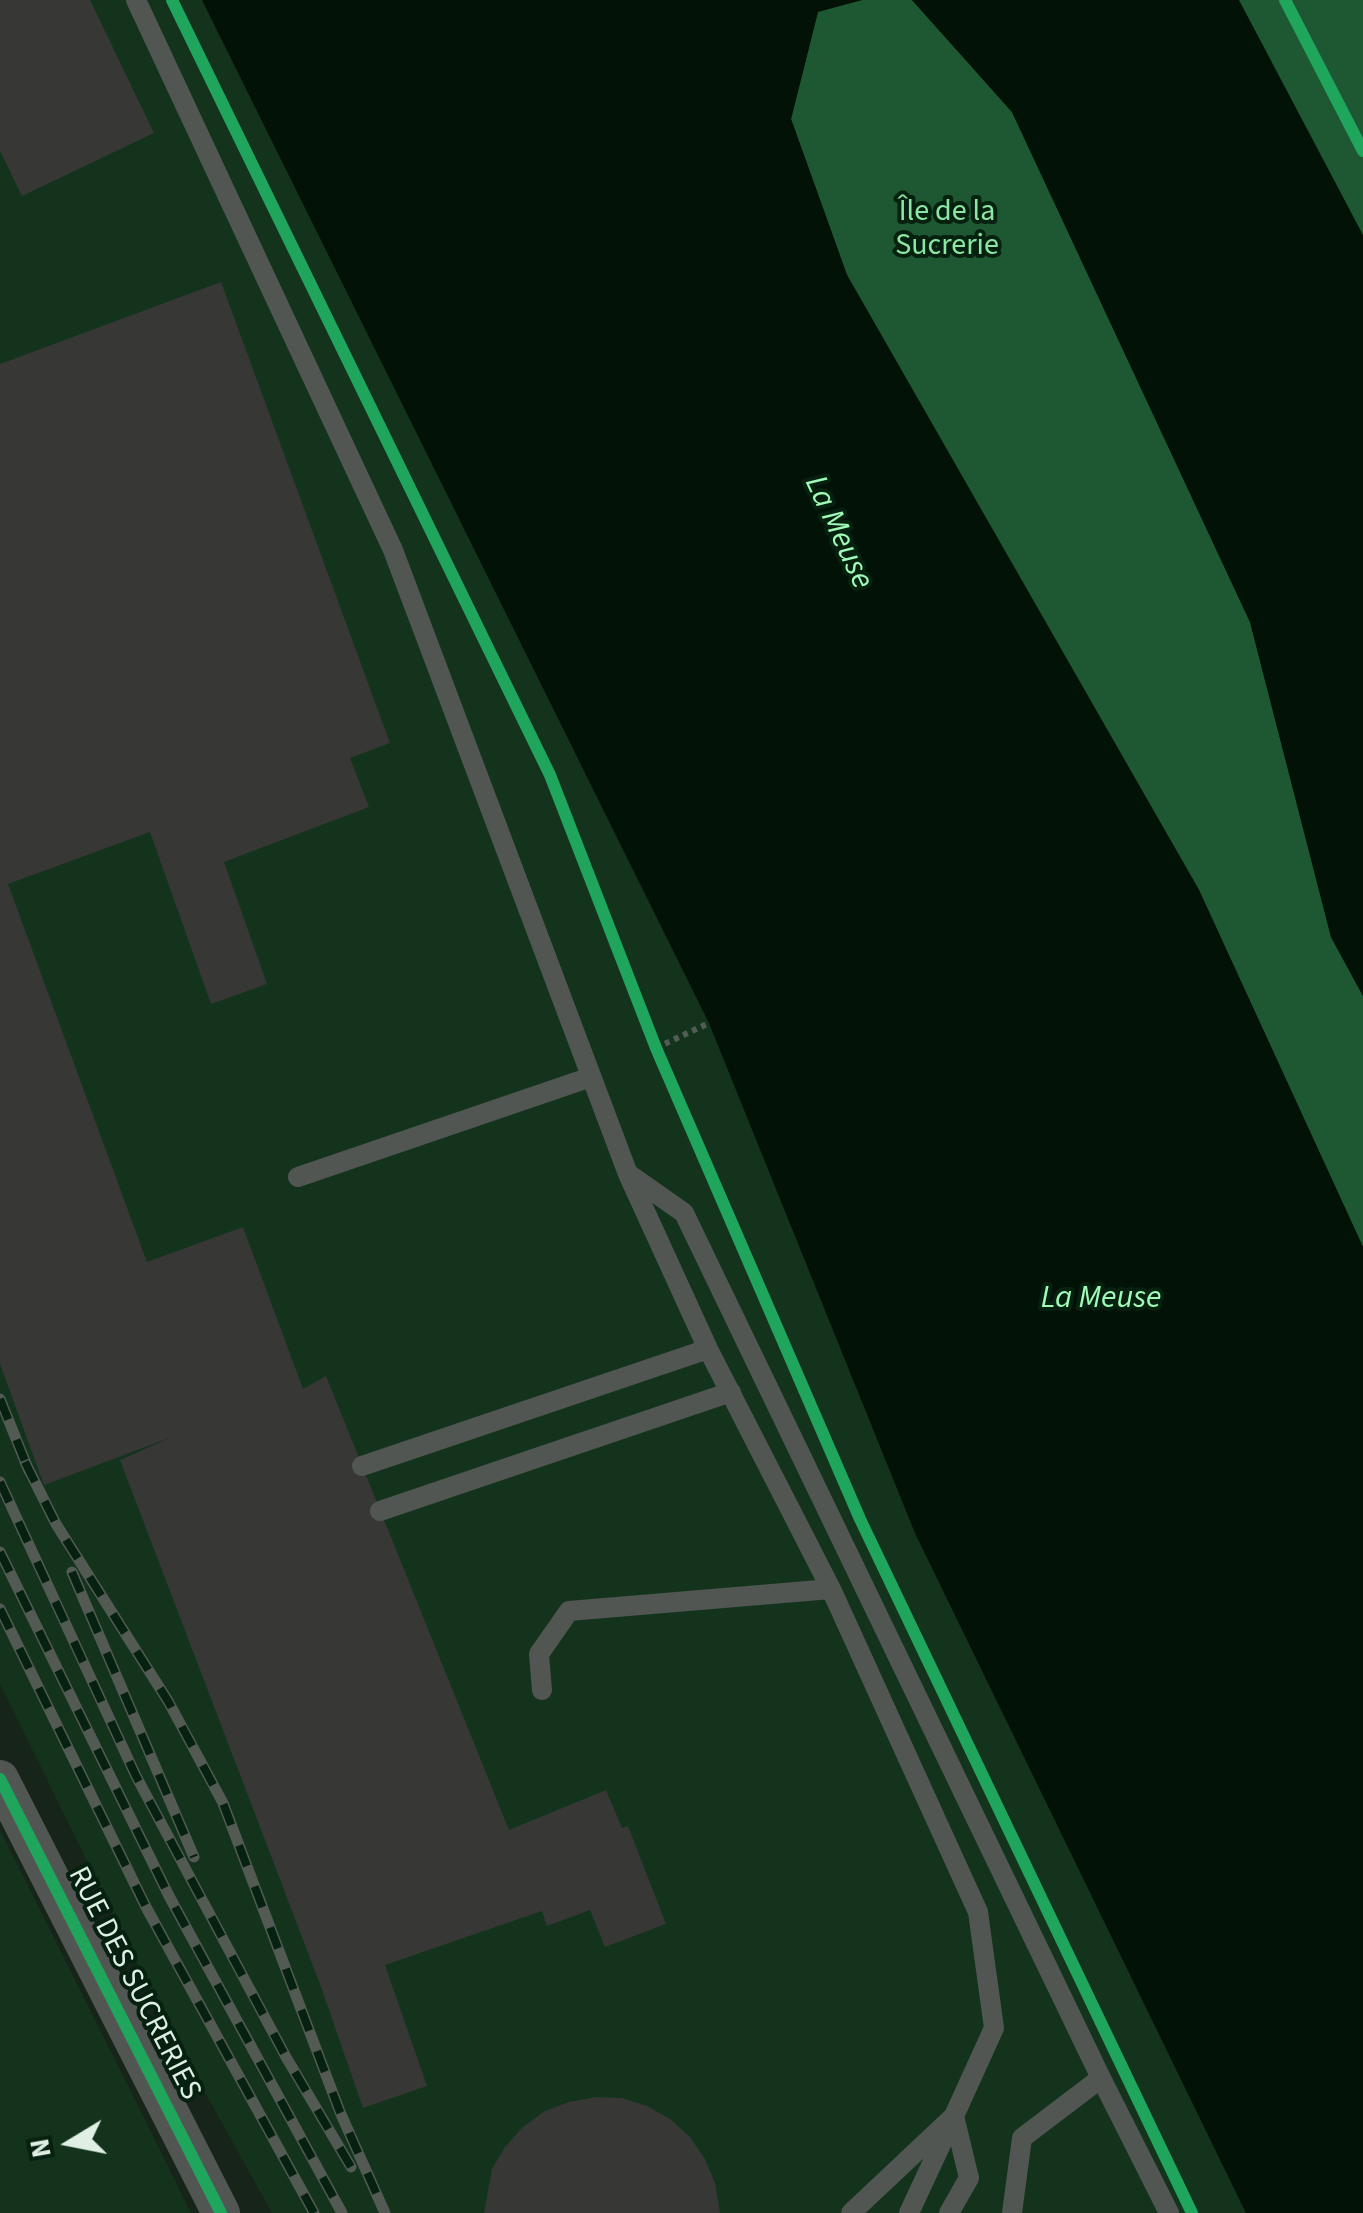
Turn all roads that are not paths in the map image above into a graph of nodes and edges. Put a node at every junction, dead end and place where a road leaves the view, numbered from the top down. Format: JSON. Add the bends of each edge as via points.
{"nodes":[{"id":1,"x":136,"y":0,"type":"edge"},
{"id":2,"x":590,"y":1077,"type":"junction"},
{"id":3,"x":628,"y":1174,"type":"junction"},
{"id":4,"x":298,"y":1177,"type":"dead end"},
{"id":5,"x":708,"y":1349,"type":"junction"},
{"id":6,"x":732,"y":1392,"type":"junction"},
{"id":7,"x":362,"y":1466,"type":"dead end"},
{"id":8,"x":380,"y":1511,"type":"dead end"},
{"id":9,"x":831,"y":1589,"type":"junction"},
{"id":10,"x":542,"y":1690,"type":"dead end"},
{"id":11,"x":0,"y":1779,"type":"edge"},
{"id":12,"x":1100,"y":2078,"type":"junction"},
{"id":13,"x":954,"y":2116,"type":"junction"},
{"id":14,"x":220,"y":2213,"type":"edge"},
{"id":15,"x":851,"y":2213,"type":"edge"},
{"id":16,"x":908,"y":2213,"type":"edge"},
{"id":17,"x":949,"y":2213,"type":"edge"},
{"id":18,"x":1012,"y":2213,"type":"edge"},
{"id":19,"x":1169,"y":2213,"type":"edge"}],
"edges":[{"from":1,"to":2,"type":"lane","via":[[393,550]]},
{"from":2,"to":3,"type":"lane"},
{"from":2,"to":4,"type":"lane"},
{"from":3,"to":5,"type":"lane"},
{"from":3,"to":12,"type":"lane","via":[[684,1213]]},
{"from":5,"to":6,"type":"lane"},
{"from":5,"to":7,"type":"lane"},
{"from":6,"to":8,"type":"lane"},
{"from":6,"to":9,"type":"lane"},
{"from":9,"to":10,"type":"lane","via":[[569,1612],[539,1654]]},
{"from":9,"to":13,"type":"lane","via":[[978,1912],[994,2028]]},
{"from":11,"to":14,"type":"street","name":"RUE DES SUCRERIES"},
{"from":12,"to":18,"type":"lane","via":[[1022,2138]]},
{"from":12,"to":19,"type":"lane"},
{"from":13,"to":15,"type":"lane"},
{"from":13,"to":16,"type":"lane"},
{"from":13,"to":17,"type":"lane","via":[[970,2178]]}]}
